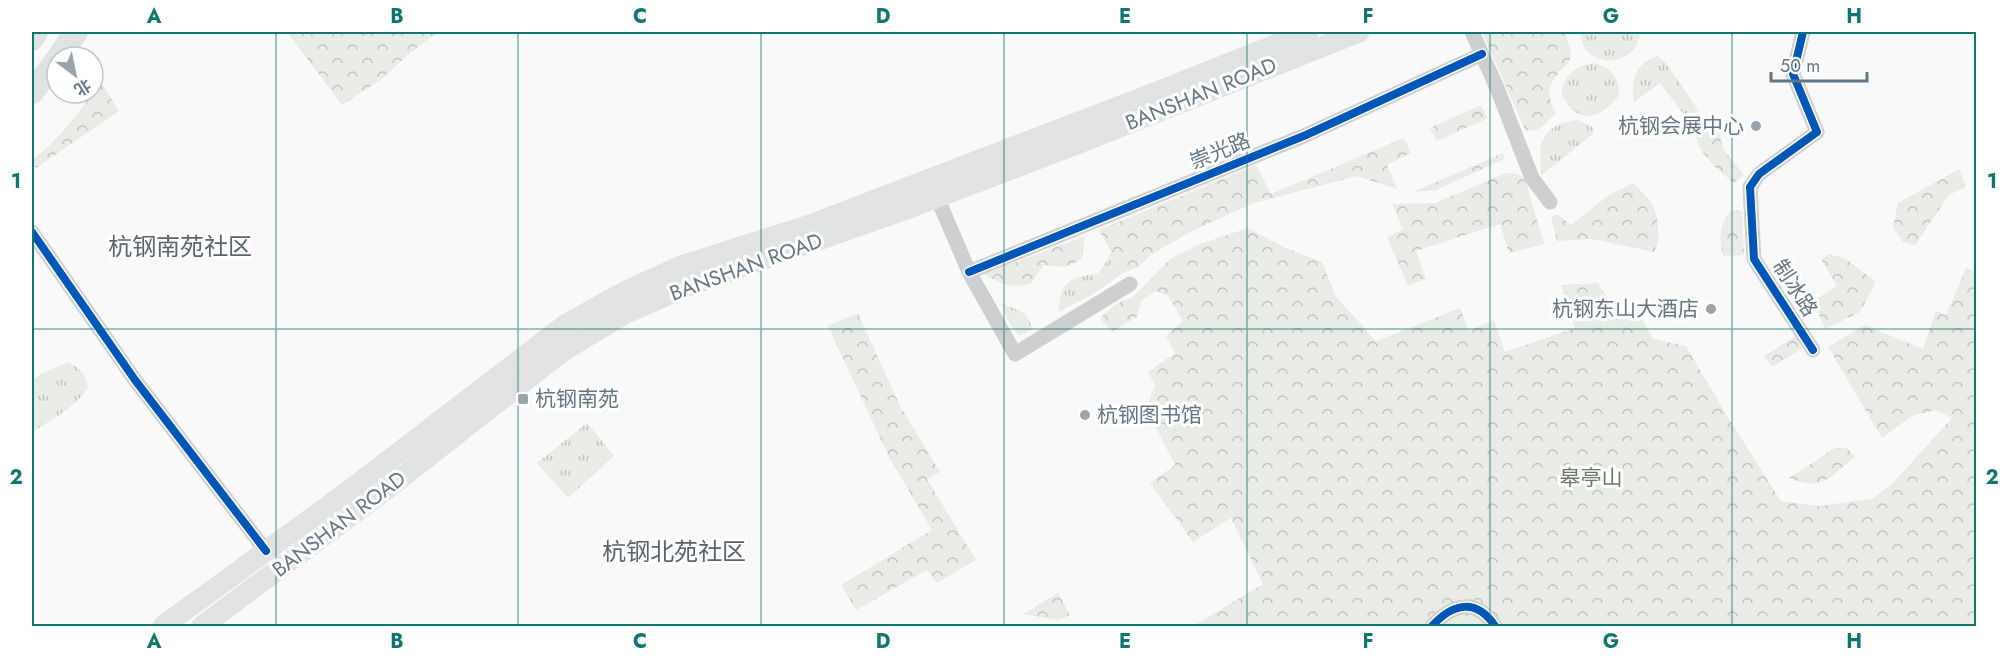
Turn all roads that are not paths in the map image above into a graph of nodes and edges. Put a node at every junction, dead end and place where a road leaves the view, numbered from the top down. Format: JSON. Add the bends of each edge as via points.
{"nodes":[{"id":1,"x":36,"y":32,"type":"edge"},
{"id":2,"x":1308,"y":32,"type":"edge"},
{"id":3,"x":1359,"y":32,"type":"edge"},
{"id":4,"x":1472,"y":32,"type":"edge"},
{"id":5,"x":1803,"y":32,"type":"edge"},
{"id":6,"x":32,"y":39,"type":"edge"},
{"id":7,"x":1482,"y":54,"type":"junction"},
{"id":8,"x":45,"y":75,"type":"edge"},
{"id":9,"x":32,"y":92,"type":"edge"},
{"id":10,"x":937,"y":197,"type":"junction"},
{"id":11,"x":1550,"y":202,"type":"dead end"},
{"id":12,"x":32,"y":232,"type":"edge"},
{"id":13,"x":969,"y":272,"type":"junction"},
{"id":14,"x":1130,"y":284,"type":"dead end"},
{"id":15,"x":1813,"y":350,"type":"dead end"},
{"id":16,"x":266,"y":551,"type":"junction"},
{"id":17,"x":163,"y":627,"type":"edge"},
{"id":18,"x":202,"y":627,"type":"edge"},
{"id":19,"x":1432,"y":627,"type":"edge"},
{"id":20,"x":1495,"y":627,"type":"edge"}],
"edges":[{"from":1,"to":6,"type":"main road"},
{"from":2,"to":16,"type":"main road","name":"BANSHAN ROAD","via":[[810,225],[681,266],[626,291],[565,325]]},
{"from":3,"to":10,"type":"main road","name":"BANSHAN ROAD"},
{"from":4,"to":7,"type":"street"},
{"from":5,"to":15,"type":"street","name":"制冰路","via":[[1793,74],[1817,132],[1759,174],[1750,187],[1754,259]]},
{"from":7,"to":11,"type":"street","via":[[1532,178]]},
{"from":7,"to":13,"type":"street","name":"崇光路","via":[[1306,135]]},
{"from":8,"to":9,"type":"main road"},
{"from":10,"to":13,"type":"street"},
{"from":10,"to":18,"type":"main road","name":"BANSHAN ROAD","via":[[688,286],[617,319],[563,351]]},
{"from":12,"to":16,"type":"street","via":[[149,399]]},
{"from":13,"to":14,"type":"street","via":[[1015,354]]},
{"from":16,"to":17,"type":"main road","name":"BANSHAN ROAD"},
{"from":19,"to":20,"type":"street","via":[[1456,608],[1474,606]]}]}
